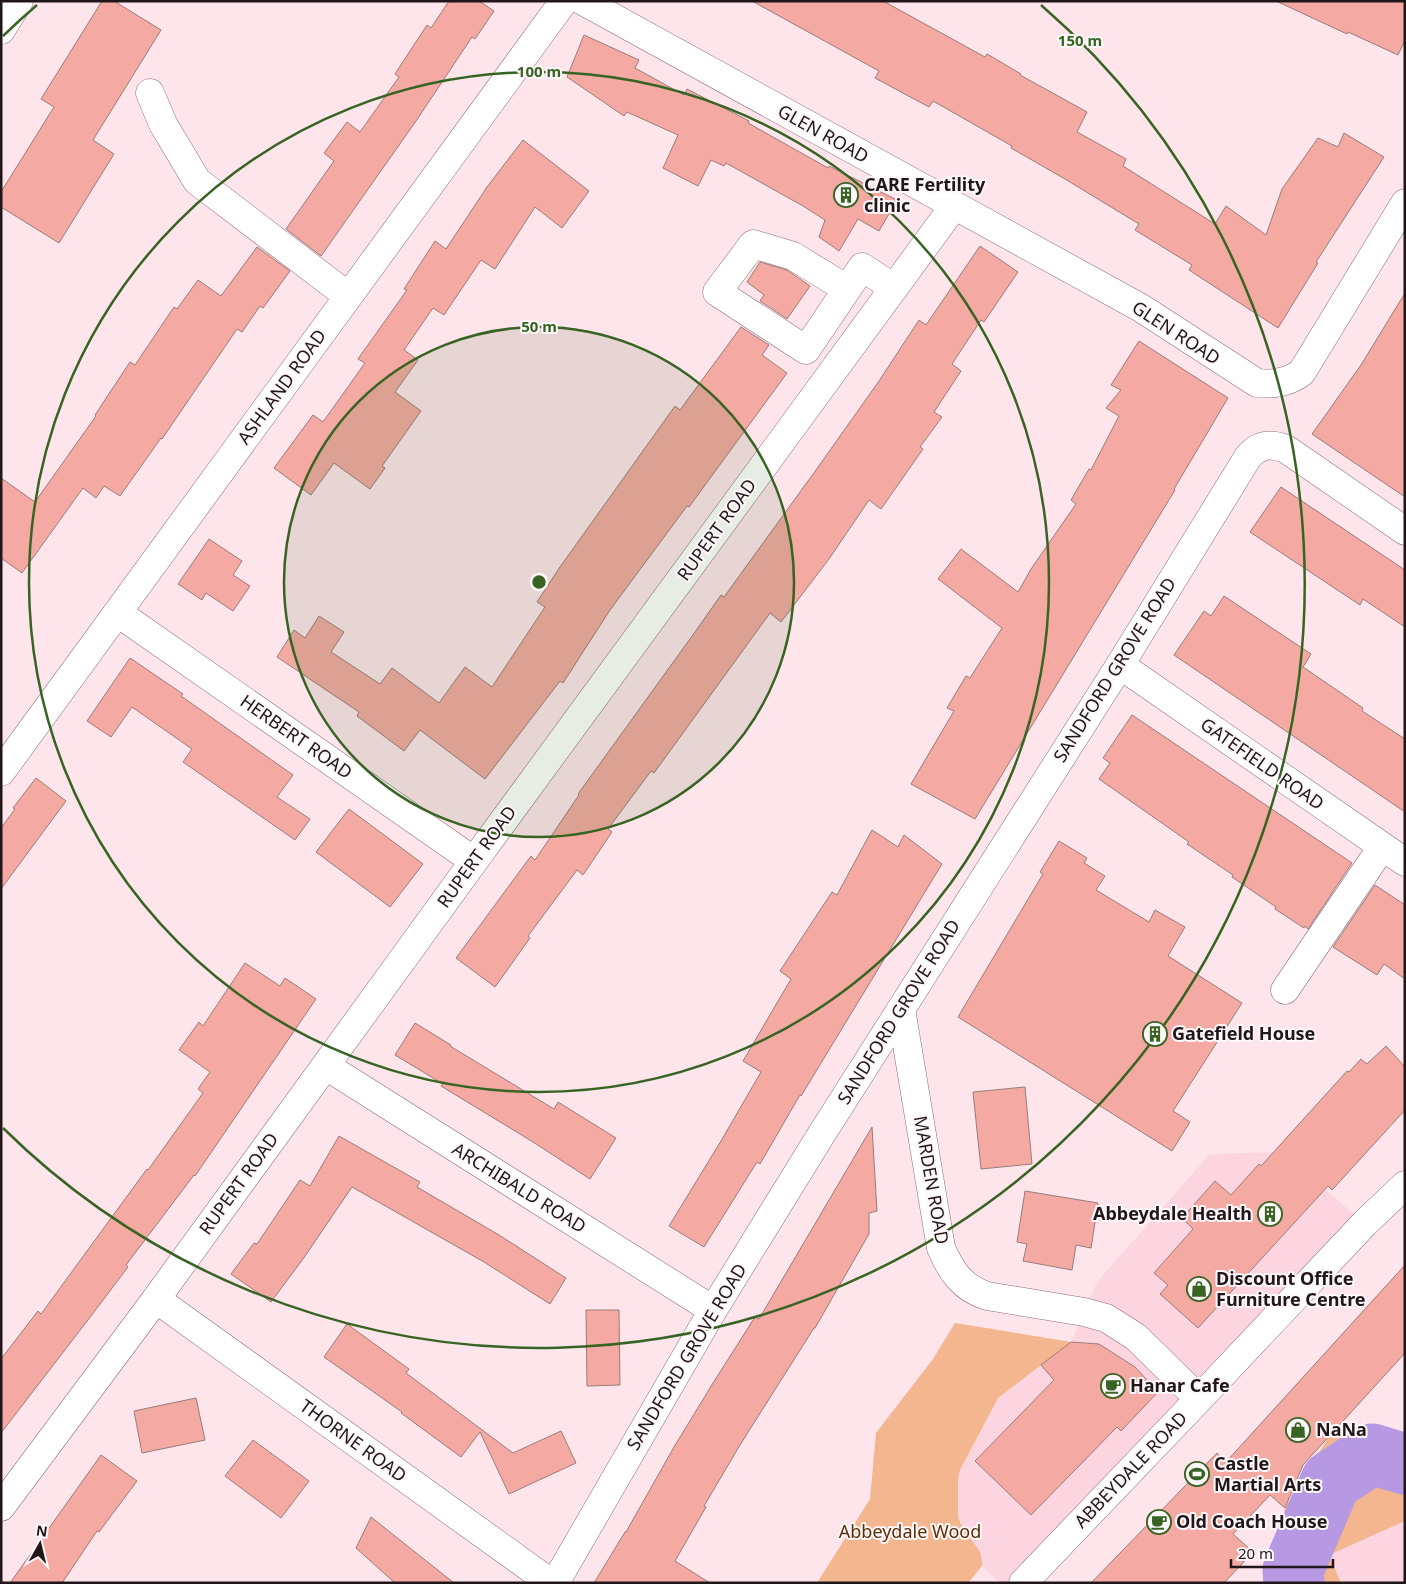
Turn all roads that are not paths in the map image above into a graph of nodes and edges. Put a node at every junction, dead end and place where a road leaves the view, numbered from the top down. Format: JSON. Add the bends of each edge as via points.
{"nodes":[{"id":1,"x":20,"y":1,"type":"edge"},
{"id":2,"x":564,"y":1,"type":"edge"},
{"id":3,"x":583,"y":1,"type":"edge"},
{"id":4,"x":1,"y":30,"type":"edge"},
{"id":5,"x":150,"y":93,"type":"dead end"},
{"id":6,"x":1405,"y":203,"type":"edge"},
{"id":7,"x":954,"y":206,"type":"junction"},
{"id":8,"x":894,"y":288,"type":"junction"},
{"id":9,"x":846,"y":289,"type":"dead end"},
{"id":10,"x":348,"y":296,"type":"junction"},
{"id":11,"x":1405,"y":531,"type":"edge"},
{"id":12,"x":118,"y":613,"type":"junction"},
{"id":13,"x":1120,"y":665,"type":"junction"},
{"id":14,"x":1,"y":772,"type":"edge"},
{"id":15,"x":1382,"y":847,"type":"junction"},
{"id":16,"x":474,"y":860,"type":"junction"},
{"id":17,"x":1405,"y":862,"type":"edge"},
{"id":18,"x":1285,"y":990,"type":"dead end"},
{"id":19,"x":901,"y":1009,"type":"junction"},
{"id":20,"x":326,"y":1066,"type":"junction"},
{"id":21,"x":1405,"y":1184,"type":"edge"},
{"id":22,"x":156,"y":1299,"type":"junction"},
{"id":23,"x":713,"y":1310,"type":"junction"},
{"id":24,"x":1199,"y":1400,"type":"junction"},
{"id":25,"x":1,"y":1507,"type":"edge"},
{"id":26,"x":553,"y":1583,"type":"edge"},
{"id":27,"x":1024,"y":1583,"type":"edge"}],
"edges":[{"from":1,"to":4,"type":"street"},
{"from":2,"to":10,"type":"street","name":"ASHLAND ROAD"},
{"from":3,"to":7,"type":"street","name":"GLEN ROAD"},
{"from":5,"to":10,"type":"street","via":[[163,124],[197,181]]},
{"from":6,"to":7,"type":"street","name":"GLEN ROAD","via":[[1302,372],[1271,384],[1252,381],[1140,308]]},
{"from":7,"to":8,"type":"street","name":"RUPERT ROAD"},
{"from":8,"to":9,"type":"street","via":[[862,267]]},
{"from":8,"to":16,"type":"street","name":"RUPERT ROAD"},
{"from":10,"to":12,"type":"street","name":"ASHLAND ROAD"},
{"from":11,"to":13,"type":"street","name":"SANDFORD GROVE ROAD","via":[[1286,449],[1272,445],[1255,449]]},
{"from":12,"to":14,"type":"street","name":"ASHLAND ROAD"},
{"from":12,"to":16,"type":"street","name":"HERBERT ROAD"},
{"from":13,"to":15,"type":"street","name":"GATEFIELD ROAD"},
{"from":13,"to":19,"type":"street","name":"SANDFORD GROVE ROAD"},
{"from":15,"to":17,"type":"street","name":"GATEFIELD ROAD"},
{"from":15,"to":18,"type":"street"},
{"from":16,"to":20,"type":"street","name":"RUPERT ROAD"},
{"from":19,"to":23,"type":"street","name":"SANDFORD GROVE ROAD"},
{"from":19,"to":24,"type":"street","name":"MARDEN ROAD","via":[[941,1248],[952,1271],[962,1283],[987,1296],[1106,1318],[1136,1337]]},
{"from":20,"to":22,"type":"street","name":"RUPERT ROAD"},
{"from":20,"to":23,"type":"street","name":"ARCHIBALD ROAD"},
{"from":21,"to":24,"type":"street","name":"ABBEYDALE ROAD"},
{"from":22,"to":25,"type":"street","name":"RUPERT ROAD"},
{"from":22,"to":26,"type":"street","name":"THORNE ROAD"},
{"from":23,"to":26,"type":"street","name":"SANDFORD GROVE ROAD"},
{"from":24,"to":27,"type":"street","name":"ABBEYDALE ROAD"}]}
